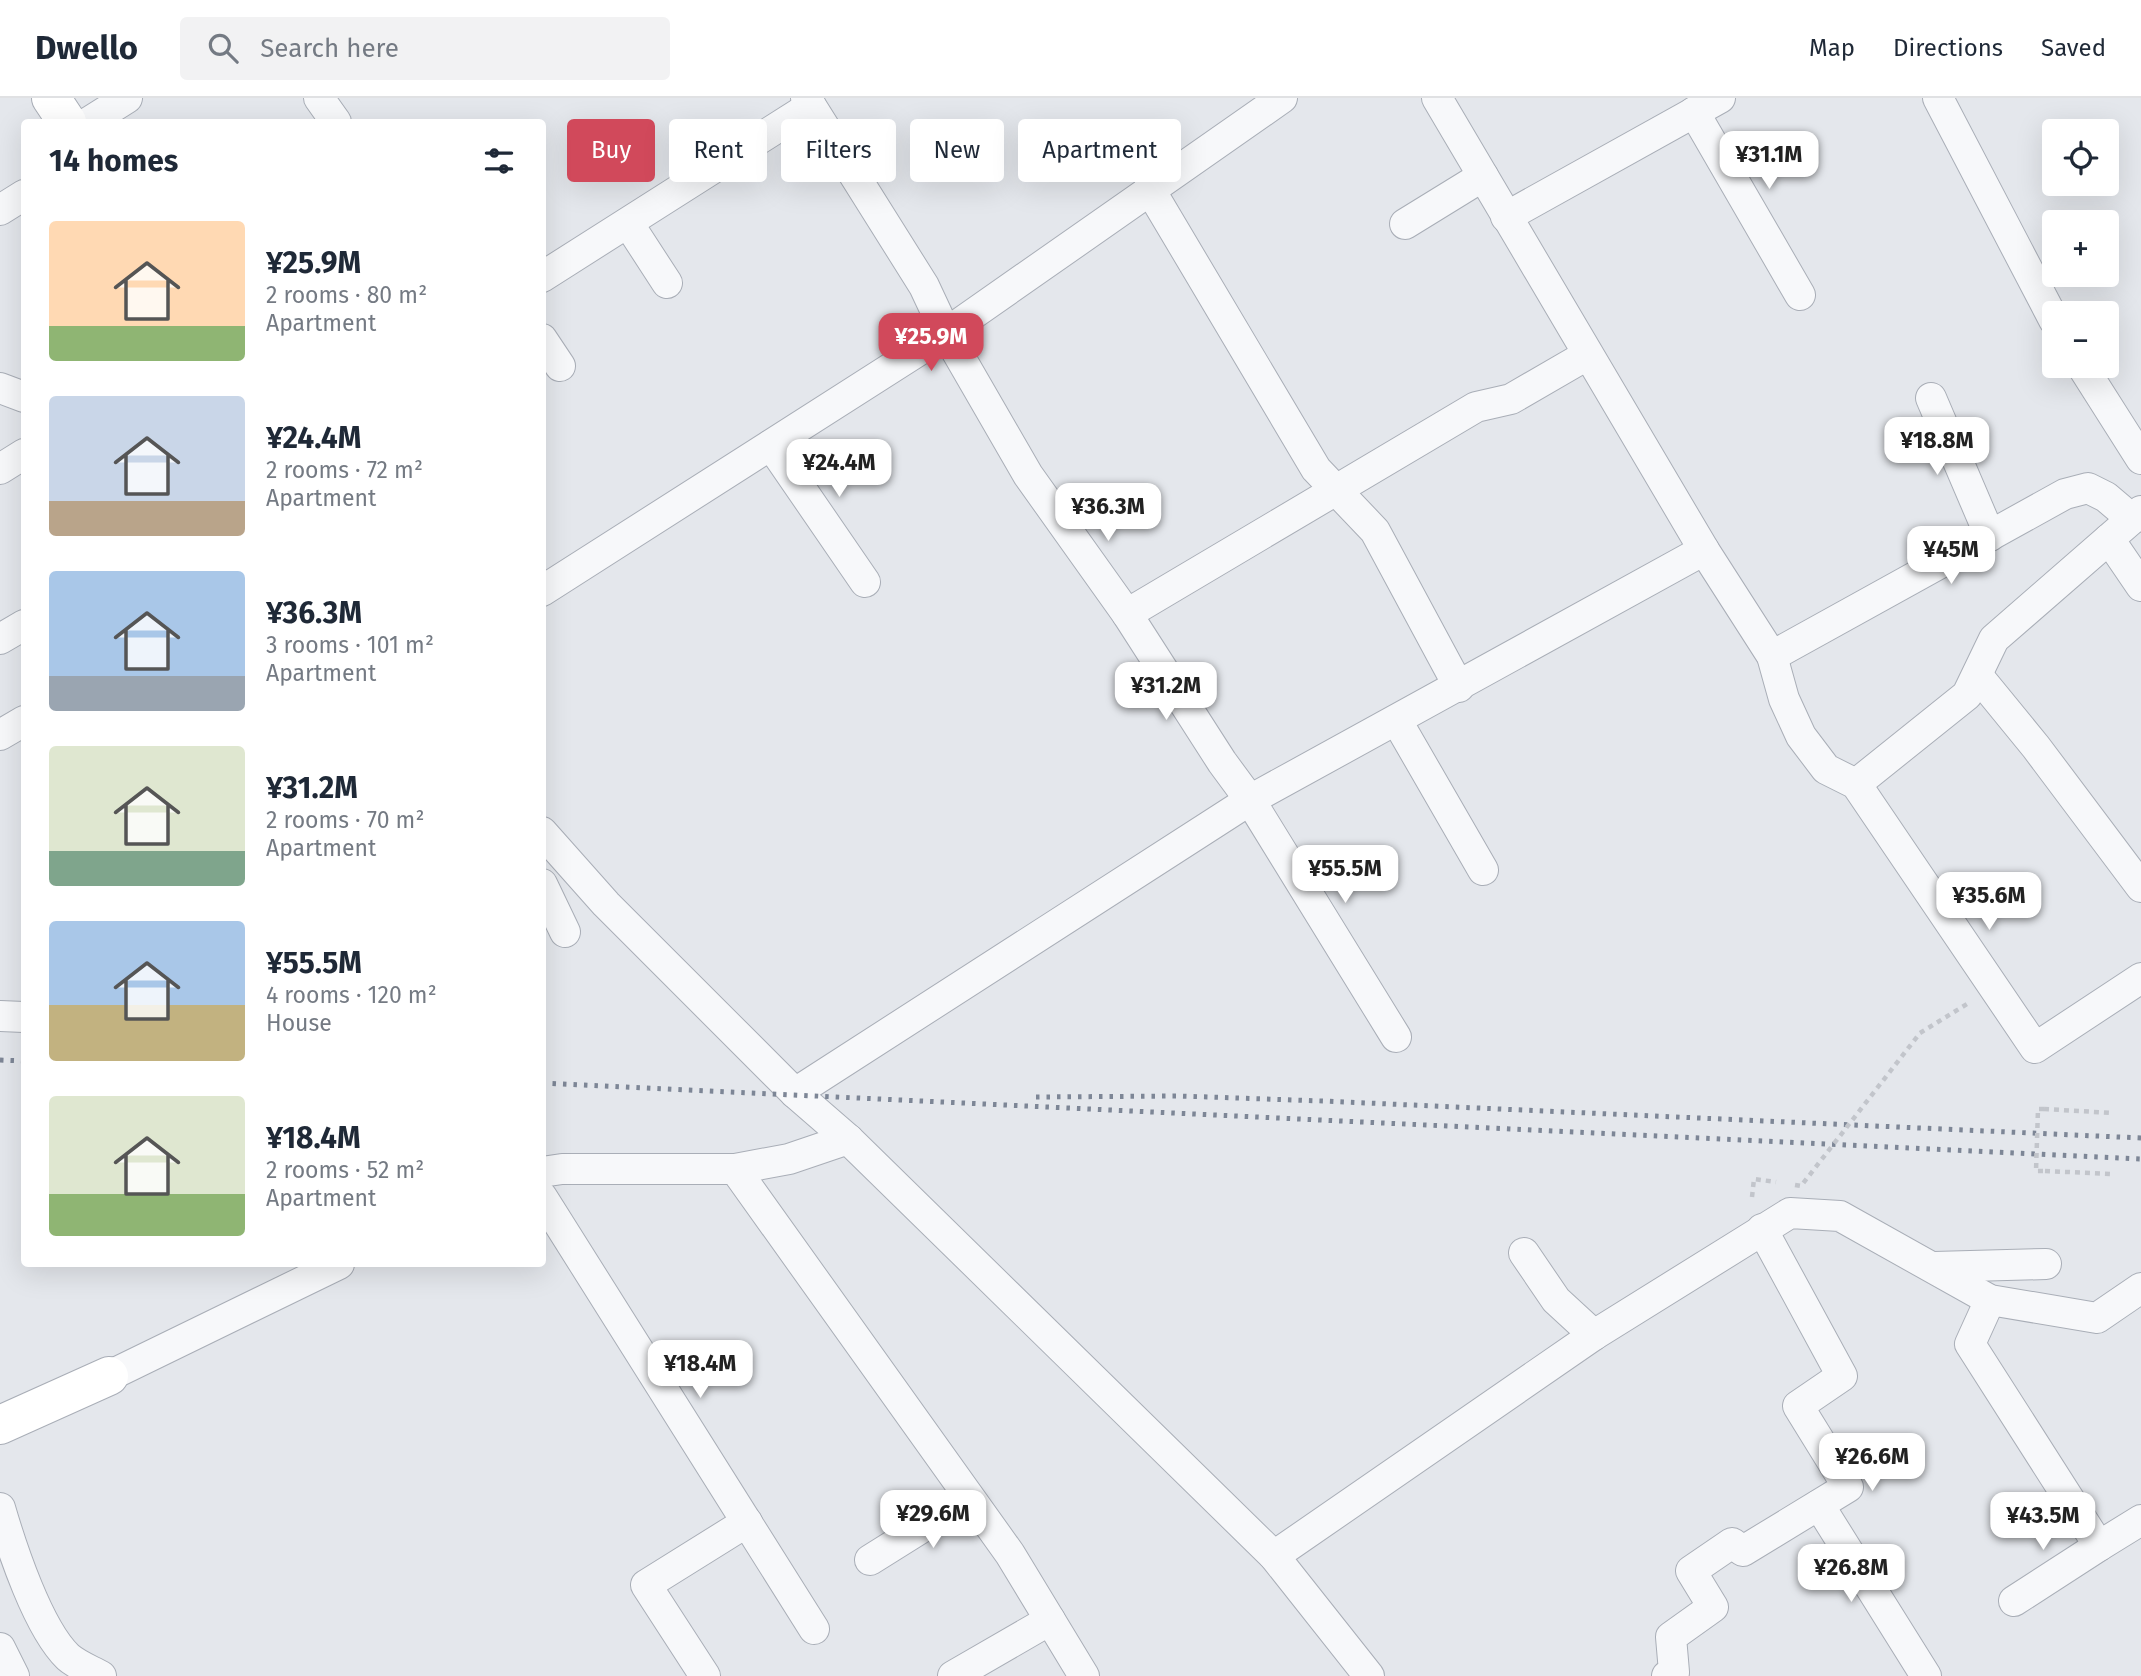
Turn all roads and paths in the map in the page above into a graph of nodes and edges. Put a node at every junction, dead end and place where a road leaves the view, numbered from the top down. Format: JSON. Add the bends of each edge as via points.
{"nodes":[{"id":1,"x":51,"y":98,"type":"edge"},
{"id":2,"x":127,"y":98,"type":"edge"},
{"id":3,"x":319,"y":98,"type":"edge"},
{"id":4,"x":1282,"y":98,"type":"edge"},
{"id":5,"x":1437,"y":98,"type":"edge"},
{"id":6,"x":1720,"y":98,"type":"edge"},
{"id":7,"x":1938,"y":98,"type":"edge"},
{"id":8,"x":808,"y":102,"type":"edge"},
{"id":9,"x":1694,"y":112,"type":"junction"},
{"id":10,"x":65,"y":119,"type":"edge"},
{"id":11,"x":94,"y":119,"type":"edge"},
{"id":12,"x":334,"y":119,"type":"edge"},
{"id":13,"x":1483,"y":176,"type":"junction"},
{"id":14,"x":1149,"y":188,"type":"junction"},
{"id":15,"x":21,"y":197,"type":"edge"},
{"id":16,"x":0,"y":210,"type":"edge"},
{"id":17,"x":1506,"y":217,"type":"junction"},
{"id":18,"x":628,"y":223,"type":"junction"},
{"id":19,"x":1405,"y":224,"type":"dead end"},
{"id":20,"x":546,"y":274,"type":"edge"},
{"id":21,"x":667,"y":283,"type":"dead end"},
{"id":22,"x":1800,"y":295,"type":"dead end"},
{"id":23,"x":2044,"y":301,"type":"edge"},
{"id":24,"x":946,"y":333,"type":"junction"},
{"id":25,"x":546,"y":346,"type":"edge"},
{"id":26,"x":1587,"y":355,"type":"junction"},
{"id":27,"x":560,"y":366,"type":"dead end"},
{"id":28,"x":2090,"y":378,"type":"edge"},
{"id":29,"x":0,"y":388,"type":"edge"},
{"id":30,"x":21,"y":396,"type":"edge"},
{"id":31,"x":1931,"y":398,"type":"dead end"},
{"id":32,"x":771,"y":445,"type":"junction"},
{"id":33,"x":21,"y":456,"type":"edge"},
{"id":34,"x":2141,"y":459,"type":"edge"},
{"id":35,"x":0,"y":469,"type":"edge"},
{"id":36,"x":1334,"y":490,"type":"junction"},
{"id":37,"x":2136,"y":515,"type":"edge"},
{"id":38,"x":1990,"y":536,"type":"junction"},
{"id":39,"x":2109,"y":539,"type":"junction"},
{"id":40,"x":1704,"y":550,"type":"junction"},
{"id":41,"x":865,"y":582,"type":"dead end"},
{"id":42,"x":2141,"y":586,"type":"edge"},
{"id":43,"x":546,"y":588,"type":"edge"},
{"id":44,"x":1127,"y":614,"type":"junction"},
{"id":45,"x":21,"y":627,"type":"edge"},
{"id":46,"x":0,"y":639,"type":"edge"},
{"id":47,"x":1772,"y":656,"type":"junction"},
{"id":48,"x":1978,"y":676,"type":"junction"},
{"id":49,"x":1459,"y":687,"type":"junction"},
{"id":50,"x":1397,"y":721,"type":"junction"},
{"id":51,"x":21,"y":723,"type":"edge"},
{"id":52,"x":0,"y":735,"type":"edge"},
{"id":53,"x":1856,"y":785,"type":"junction"},
{"id":54,"x":1250,"y":800,"type":"junction"},
{"id":55,"x":546,"y":836,"type":"edge"},
{"id":56,"x":1483,"y":870,"type":"dead end"},
{"id":57,"x":2141,"y":887,"type":"edge"},
{"id":58,"x":546,"y":892,"type":"edge"},
{"id":59,"x":565,"y":932,"type":"dead end"},
{"id":60,"x":2141,"y":978,"type":"edge"},
{"id":61,"x":1975,"y":1000,"type":"dead end"},
{"id":62,"x":0,"y":1016,"type":"edge"},
{"id":63,"x":21,"y":1017,"type":"edge"},
{"id":64,"x":1396,"y":1037,"type":"dead end"},
{"id":65,"x":795,"y":1093,"type":"junction"},
{"id":66,"x":2113,"y":1113,"type":"dead end"},
{"id":67,"x":848,"y":1139,"type":"junction"},
{"id":68,"x":735,"y":1169,"type":"junction"},
{"id":69,"x":546,"y":1171,"type":"edge"},
{"id":70,"x":2112,"y":1174,"type":"dead end"},
{"id":71,"x":1795,"y":1185,"type":"dead end"},
{"id":72,"x":546,"y":1203,"type":"edge"},
{"id":73,"x":1762,"y":1229,"type":"junction"},
{"id":74,"x":1524,"y":1253,"type":"dead end"},
{"id":75,"x":2046,"y":1264,"type":"dead end"},
{"id":76,"x":333,"y":1267,"type":"edge"},
{"id":77,"x":1933,"y":1267,"type":"junction"},
{"id":78,"x":2141,"y":1288,"type":"edge"},
{"id":79,"x":1990,"y":1300,"type":"junction"},
{"id":80,"x":1594,"y":1335,"type":"junction"},
{"id":81,"x":108,"y":1376,"type":"joint"},
{"id":82,"x":0,"y":1425,"type":"edge"},
{"id":83,"x":969,"y":1498,"type":"junction"},
{"id":84,"x":1819,"y":1505,"type":"junction"},
{"id":85,"x":0,"y":1508,"type":"edge"},
{"id":86,"x":2141,"y":1520,"type":"edge"},
{"id":87,"x":747,"y":1522,"type":"junction"},
{"id":88,"x":2099,"y":1546,"type":"junction"},
{"id":89,"x":1274,"y":1556,"type":"junction"},
{"id":90,"x":870,"y":1560,"type":"dead end"},
{"id":91,"x":2014,"y":1601,"type":"dead end"},
{"id":92,"x":1050,"y":1620,"type":"junction"},
{"id":93,"x":814,"y":1629,"type":"dead end"},
{"id":94,"x":0,"y":1648,"type":"edge"},
{"id":95,"x":14,"y":1676,"type":"edge"},
{"id":96,"x":101,"y":1676,"type":"edge"},
{"id":97,"x":705,"y":1676,"type":"edge"},
{"id":98,"x":953,"y":1676,"type":"edge"},
{"id":99,"x":1084,"y":1676,"type":"edge"},
{"id":100,"x":1369,"y":1676,"type":"edge"},
{"id":101,"x":1667,"y":1676,"type":"edge"},
{"id":102,"x":1926,"y":1676,"type":"edge"}],
"edges":[{"from":1,"to":10,"type":"street"},
{"from":2,"to":11,"type":"street"},
{"from":3,"to":12,"type":"street"},
{"from":4,"to":14,"type":"street"},
{"from":5,"to":13,"type":"street"},
{"from":6,"to":9,"type":"street"},
{"from":7,"to":23,"type":"street"},
{"from":8,"to":18,"type":"street"},
{"from":8,"to":24,"type":"street","via":[[923,286]]},
{"from":9,"to":17,"type":"street"},
{"from":9,"to":22,"type":"street"},
{"from":13,"to":17,"type":"street"},
{"from":13,"to":19,"type":"street"},
{"from":14,"to":24,"type":"street"},
{"from":14,"to":36,"type":"street","via":[[1316,469]]},
{"from":15,"to":16,"type":"street"},
{"from":17,"to":26,"type":"street"},
{"from":18,"to":20,"type":"street"},
{"from":18,"to":21,"type":"street"},
{"from":24,"to":32,"type":"street"},
{"from":24,"to":44,"type":"street","via":[[1028,475]]},
{"from":25,"to":27,"type":"street"},
{"from":26,"to":36,"type":"street","via":[[1511,399],[1476,407]]},
{"from":26,"to":40,"type":"street"},
{"from":28,"to":34,"type":"street"},
{"from":29,"to":30,"type":"street"},
{"from":31,"to":38,"type":"street"},
{"from":32,"to":41,"type":"street"},
{"from":32,"to":43,"type":"street"},
{"from":33,"to":35,"type":"street"},
{"from":36,"to":44,"type":"street"},
{"from":36,"to":49,"type":"street","via":[[1375,531]]},
{"from":37,"to":38,"type":"street","via":[[2088,488],[2065,495]]},
{"from":37,"to":39,"type":"street"},
{"from":38,"to":47,"type":"street"},
{"from":39,"to":42,"type":"street"},
{"from":39,"to":48,"type":"street","via":[[1994,639]]},
{"from":40,"to":47,"type":"street"},
{"from":40,"to":49,"type":"street"},
{"from":44,"to":54,"type":"street"},
{"from":45,"to":46,"type":"street"},
{"from":47,"to":53,"type":"street","via":[[1801,736],[1826,769]]},
{"from":48,"to":53,"type":"street","via":[[1967,695]]},
{"from":48,"to":57,"type":"street"},
{"from":49,"to":50,"type":"street"},
{"from":50,"to":54,"type":"street"},
{"from":50,"to":56,"type":"street"},
{"from":51,"to":52,"type":"street"},
{"from":53,"to":60,"type":"street","via":[[2035,1048]]},
{"from":54,"to":64,"type":"street"},
{"from":54,"to":65,"type":"street"},
{"from":55,"to":65,"type":"street","via":[[606,904]]},
{"from":58,"to":59,"type":"street"},
{"from":61,"to":71,"type":"path","bridge":true,"via":[[1920,1033],[1801,1186]]},
{"from":62,"to":63,"type":"street"},
{"from":65,"to":67,"type":"street"},
{"from":66,"to":70,"type":"path","bridge":true,"via":[[2038,1109],[2036,1158],[2036,1171]]},
{"from":67,"to":68,"type":"street","via":[[789,1159]]},
{"from":67,"to":89,"type":"street"},
{"from":68,"to":69,"type":"street"},
{"from":68,"to":83,"type":"street"},
{"from":72,"to":87,"type":"street"},
{"from":73,"to":77,"type":"street","via":[[1790,1213],[1840,1216]]},
{"from":73,"to":80,"type":"street"},
{"from":73,"to":84,"type":"street","via":[[1842,1376],[1798,1406],[1848,1487]]},
{"from":74,"to":80,"type":"street","via":[[1556,1300]]},
{"from":75,"to":77,"type":"street"},
{"from":76,"to":81,"type":"street"},
{"from":77,"to":79,"type":"street"},
{"from":78,"to":79,"type":"street","via":[[2097,1318]]},
{"from":79,"to":88,"type":"street","via":[[1970,1344]]},
{"from":80,"to":89,"type":"street"},
{"from":81,"to":82,"type":"street"},
{"from":83,"to":90,"type":"street"},
{"from":83,"to":92,"type":"street"},
{"from":84,"to":101,"type":"street","via":[[1743,1551],[1732,1543],[1691,1571],[1713,1607],[1671,1637],[1674,1672]]},
{"from":84,"to":102,"type":"street"},
{"from":85,"to":96,"type":"street","via":[[55,1642],[70,1659]]},
{"from":86,"to":88,"type":"street"},
{"from":87,"to":93,"type":"street"},
{"from":87,"to":97,"type":"street","via":[[646,1585]]},
{"from":88,"to":91,"type":"street"},
{"from":89,"to":100,"type":"street"},
{"from":92,"to":98,"type":"street"},
{"from":92,"to":99,"type":"street"},
{"from":94,"to":95,"type":"street"}]}
